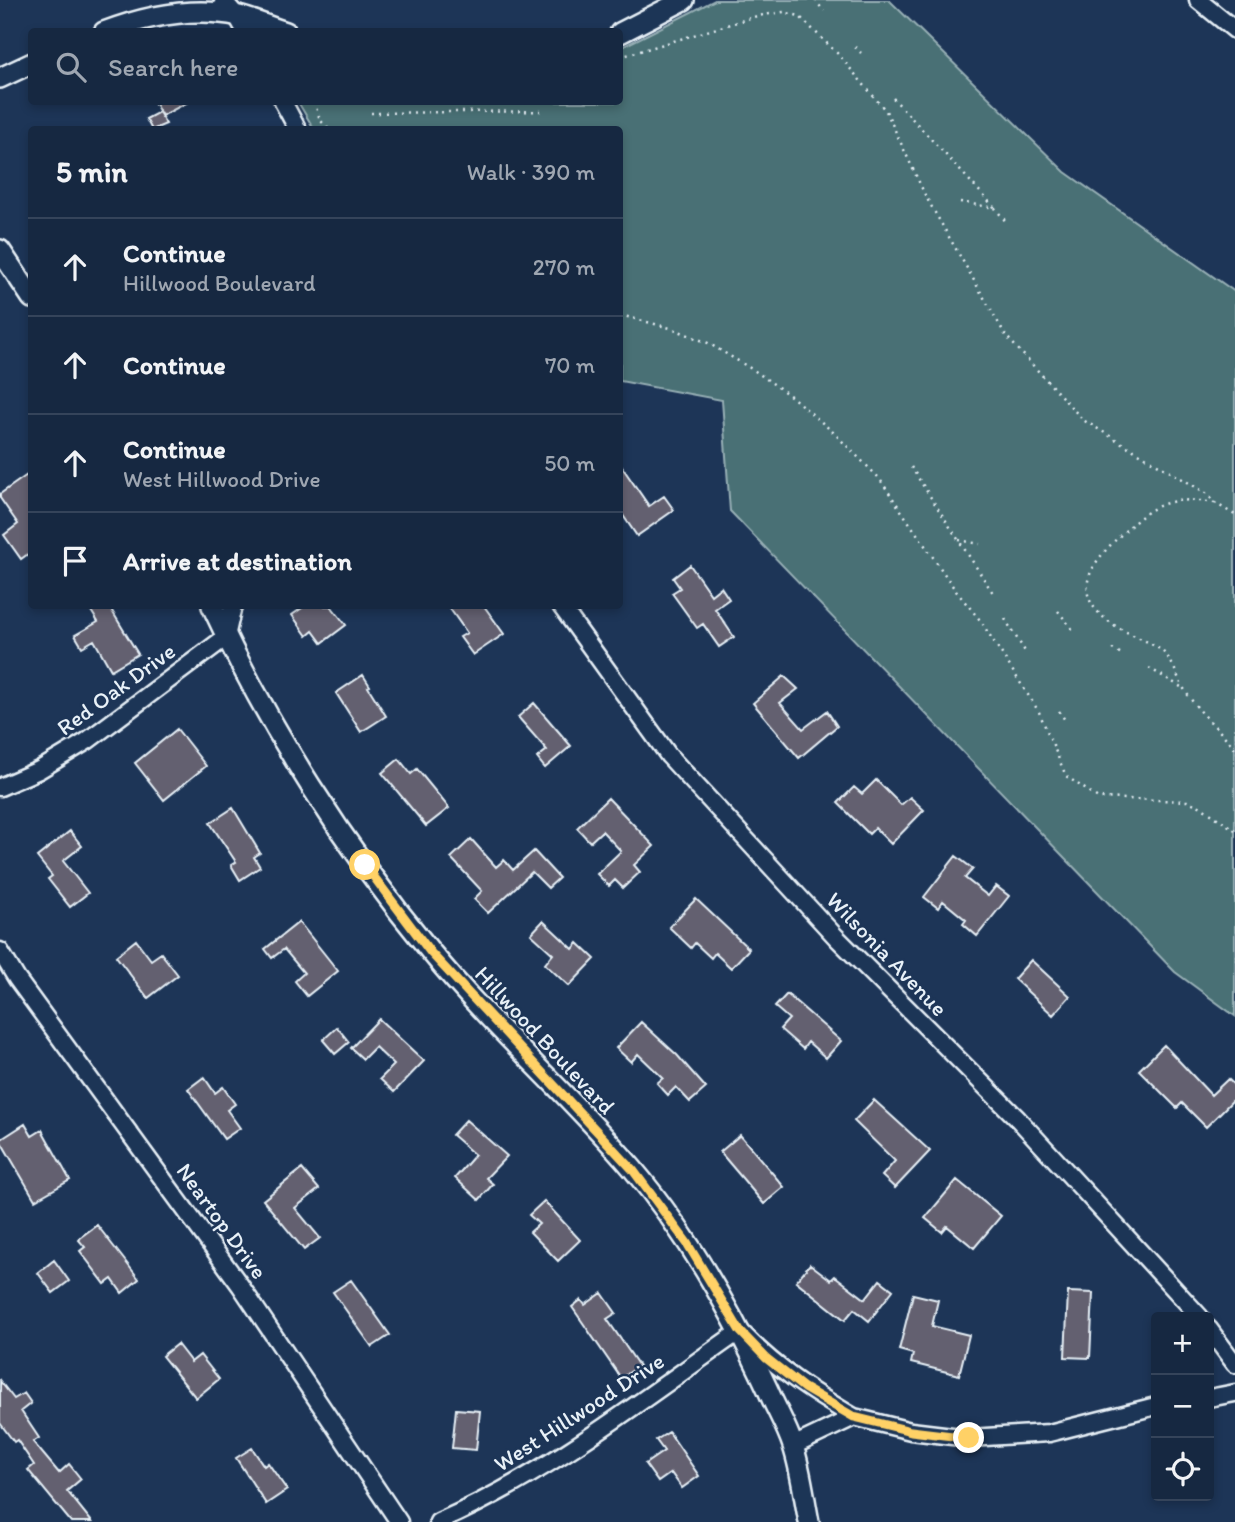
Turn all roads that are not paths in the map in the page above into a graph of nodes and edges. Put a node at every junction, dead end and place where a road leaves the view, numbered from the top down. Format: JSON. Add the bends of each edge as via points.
{"nodes":[{"id":1,"x":223,"y":0,"type":"edge"},
{"id":2,"x":684,"y":0,"type":"edge"},
{"id":3,"x":1198,"y":0,"type":"edge"},
{"id":4,"x":242,"y":24,"type":"edge"},
{"id":5,"x":115,"y":28,"type":"edge"},
{"id":6,"x":264,"y":28,"type":"edge"},
{"id":7,"x":1235,"y":30,"type":"edge"},
{"id":8,"x":623,"y":31,"type":"edge"},
{"id":9,"x":28,"y":65,"type":"edge"},
{"id":10,"x":0,"y":78,"type":"edge"},
{"id":11,"x":285,"y":105,"type":"edge"},
{"id":12,"x":296,"y":126,"type":"edge"},
{"id":13,"x":0,"y":250,"type":"edge"},
{"id":14,"x":28,"y":292,"type":"edge"},
{"id":15,"x":213,"y":609,"type":"edge"},
{"id":16,"x":232,"y":609,"type":"edge"},
{"id":17,"x":563,"y":609,"type":"edge"},
{"id":18,"x":226,"y":637,"type":"junction"},
{"id":19,"x":0,"y":787,"type":"edge"},
{"id":20,"x":0,"y":951,"type":"edge"},
{"id":21,"x":1195,"y":1312,"type":"edge"},
{"id":22,"x":740,"y":1331,"type":"junction"},
{"id":23,"x":1214,"y":1336,"type":"edge"},
{"id":24,"x":1235,"y":1364,"type":"edge"},
{"id":25,"x":1235,"y":1393,"type":"edge"},
{"id":26,"x":1214,"y":1397,"type":"edge"},
{"id":27,"x":1151,"y":1407,"type":"edge"},
{"id":28,"x":854,"y":1417,"type":"junction"},
{"id":29,"x":793,"y":1447,"type":"junction"},
{"id":30,"x":399,"y":1522,"type":"edge"},
{"id":31,"x":438,"y":1522,"type":"edge"},
{"id":32,"x":809,"y":1522,"type":"edge"}],
"edges":[{"from":1,"to":4,"type":"street"},
{"from":2,"to":8,"type":"street"},
{"from":3,"to":7,"type":"street"},
{"from":4,"to":5,"type":"street","via":[[183,12]]},
{"from":4,"to":6,"type":"street"},
{"from":9,"to":10,"type":"street"},
{"from":11,"to":12,"type":"street"},
{"from":13,"to":14,"type":"street"},
{"from":15,"to":18,"type":"street","name":"Hillwood Boulevard"},
{"from":16,"to":18,"type":"street"},
{"from":17,"to":21,"type":"street","name":"Wilsonia Avenue","via":[[669,756],[836,937],[1018,1119]]},
{"from":18,"to":19,"type":"street","name":"Red Oak Drive","via":[[87,741]]},
{"from":18,"to":22,"type":"street","name":"Hillwood Boulevard","via":[[317,794],[371,873],[431,953],[633,1170],[687,1243]]},
{"from":20,"to":30,"type":"street","name":"Neartop Drive","via":[[240,1285]]},
{"from":22,"to":28,"type":"street","via":[[804,1388]]},
{"from":22,"to":29,"type":"street","name":"Hillwood Boulevard"},
{"from":22,"to":31,"type":"street","name":"West Hillwood Drive","via":[[566,1453]]},
{"from":23,"to":24,"type":"street"},
{"from":25,"to":26,"type":"street"},
{"from":27,"to":28,"type":"street","via":[[1049,1433],[969,1438],[911,1431]]},
{"from":28,"to":29,"type":"street"},
{"from":29,"to":32,"type":"street","name":"Hillwood Boulevard"}]}
